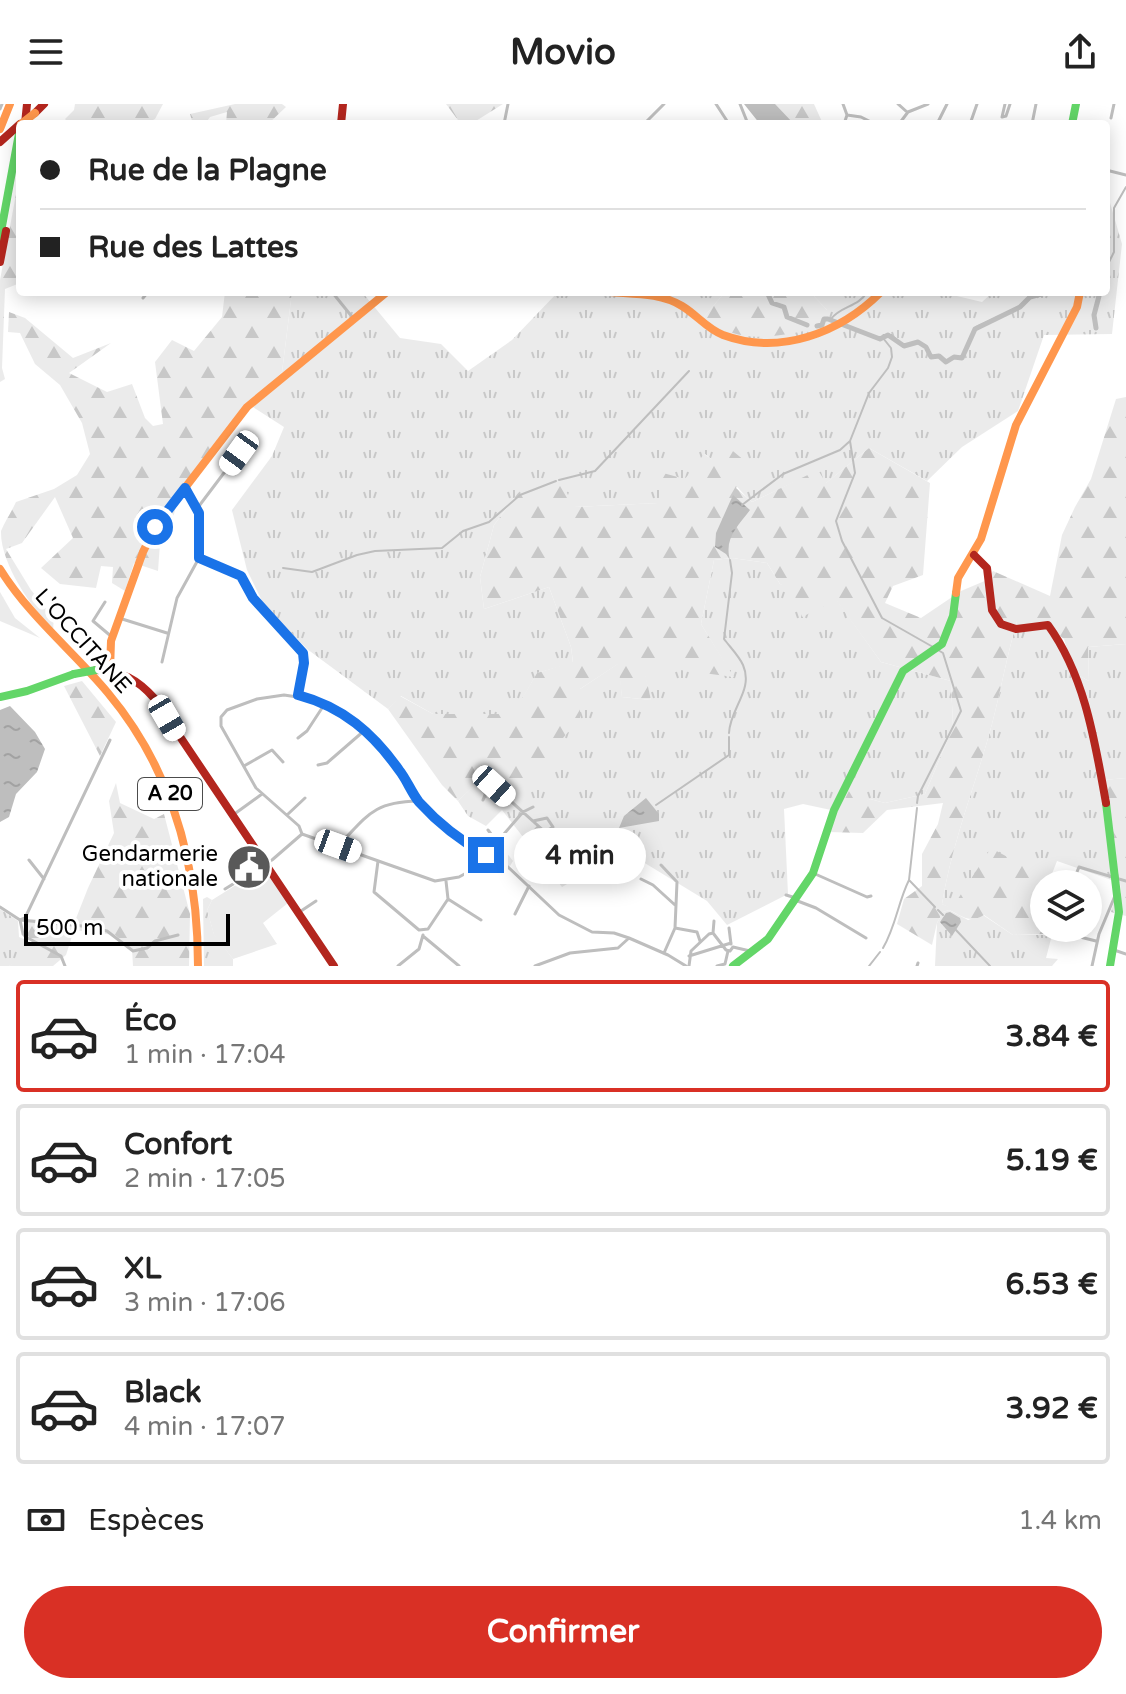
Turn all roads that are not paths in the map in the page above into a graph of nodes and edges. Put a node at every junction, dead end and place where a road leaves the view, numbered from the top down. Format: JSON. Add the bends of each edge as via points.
{"nodes":[{"id":1,"x":10,"y":104,"type":"edge"},
{"id":2,"x":44,"y":104,"type":"edge"},
{"id":3,"x":664,"y":104,"type":"edge"},
{"id":4,"x":843,"y":104,"type":"edge"},
{"id":5,"x":898,"y":104,"type":"edge"},
{"id":6,"x":928,"y":104,"type":"edge"},
{"id":7,"x":1114,"y":104,"type":"edge"},
{"id":8,"x":908,"y":112,"type":"junction"},
{"id":9,"x":847,"y":115,"type":"junction"},
{"id":10,"x":1111,"y":118,"type":"dead end"},
{"id":11,"x":25,"y":120,"type":"edge"},
{"id":12,"x":648,"y":120,"type":"edge"},
{"id":13,"x":845,"y":120,"type":"edge"},
{"id":14,"x":867,"y":120,"type":"edge"},
{"id":15,"x":902,"y":120,"type":"edge"},
{"id":16,"x":13,"y":129,"type":"edge"},
{"id":17,"x":16,"y":179,"type":"edge"},
{"id":18,"x":0,"y":237,"type":"edge"},
{"id":19,"x":0,"y":262,"type":"edge"},
{"id":20,"x":335,"y":296,"type":"edge"},
{"id":21,"x":382,"y":296,"type":"edge"},
{"id":22,"x":638,"y":296,"type":"edge"},
{"id":23,"x":878,"y":296,"type":"edge"},
{"id":24,"x":1079,"y":296,"type":"edge"},
{"id":25,"x":353,"y":318,"type":"junction"},
{"id":26,"x":250,"y":444,"type":"dead end"},
{"id":27,"x":185,"y":488,"type":"junction"},
{"id":28,"x":198,"y":507,"type":"junction"},
{"id":29,"x":974,"y":555,"type":"junction"},
{"id":30,"x":199,"y":558,"type":"junction"},
{"id":31,"x":0,"y":569,"type":"edge"},
{"id":32,"x":2,"y":582,"type":"edge"},
{"id":33,"x":105,"y":602,"type":"dead end"},
{"id":34,"x":119,"y":618,"type":"junction"},
{"id":35,"x":167,"y":633,"type":"junction"},
{"id":36,"x":112,"y":637,"type":"junction"},
{"id":37,"x":162,"y":662,"type":"dead end"},
{"id":38,"x":110,"y":670,"type":"junction"},
{"id":39,"x":298,"y":695,"type":"junction"},
{"id":40,"x":0,"y":697,"type":"edge"},
{"id":41,"x":324,"y":705,"type":"junction"},
{"id":42,"x":365,"y":730,"type":"junction"},
{"id":43,"x":298,"y":738,"type":"dead end"},
{"id":44,"x":110,"y":740,"type":"dead end"},
{"id":45,"x":283,"y":762,"type":"dead end"},
{"id":46,"x":318,"y":765,"type":"dead end"},
{"id":47,"x":244,"y":767,"type":"junction"},
{"id":48,"x":262,"y":794,"type":"junction"},
{"id":49,"x":305,"y":798,"type":"dead end"},
{"id":50,"x":483,"y":800,"type":"dead end"},
{"id":51,"x":418,"y":801,"type":"junction"},
{"id":52,"x":533,"y":807,"type":"dead end"},
{"id":53,"x":523,"y":812,"type":"junction"},
{"id":54,"x":232,"y":815,"type":"junction"},
{"id":55,"x":287,"y":815,"type":"junction"},
{"id":56,"x":533,"y":821,"type":"junction"},
{"id":57,"x":539,"y":826,"type":"junction"},
{"id":58,"x":488,"y":830,"type":"dead end"},
{"id":59,"x":302,"y":834,"type":"junction"},
{"id":60,"x":494,"y":838,"type":"junction"},
{"id":61,"x":536,"y":845,"type":"dead end"},
{"id":62,"x":338,"y":846,"type":"junction"},
{"id":63,"x":486,"y":855,"type":"junction"},
{"id":64,"x":492,"y":859,"type":"junction"},
{"id":65,"x":29,"y":860,"type":"dead end"},
{"id":66,"x":378,"y":861,"type":"junction"},
{"id":67,"x":265,"y":864,"type":"junction"},
{"id":68,"x":661,"y":865,"type":"dead end"},
{"id":69,"x":813,"y":873,"type":"junction"},
{"id":70,"x":1102,"y":874,"type":"edge"},
{"id":71,"x":44,"y":879,"type":"junction"},
{"id":72,"x":641,"y":879,"type":"dead end"},
{"id":73,"x":1122,"y":880,"type":"edge"},
{"id":74,"x":446,"y":881,"type":"junction"},
{"id":75,"x":529,"y":886,"type":"junction"},
{"id":76,"x":225,"y":889,"type":"dead end"},
{"id":77,"x":1118,"y":891,"type":"junction"},
{"id":78,"x":786,"y":895,"type":"dead end"},
{"id":79,"x":871,"y":896,"type":"dead end"},
{"id":80,"x":448,"y":899,"type":"junction"},
{"id":81,"x":795,"y":899,"type":"junction"},
{"id":82,"x":316,"y":901,"type":"dead end"},
{"id":83,"x":675,"y":905,"type":"junction"},
{"id":84,"x":0,"y":907,"type":"edge"},
{"id":85,"x":298,"y":913,"type":"junction"},
{"id":86,"x":515,"y":914,"type":"dead end"},
{"id":87,"x":20,"y":920,"type":"junction"},
{"id":88,"x":481,"y":920,"type":"dead end"},
{"id":89,"x":714,"y":921,"type":"dead end"},
{"id":90,"x":1102,"y":926,"type":"edge"},
{"id":91,"x":675,"y":928,"type":"junction"},
{"id":92,"x":729,"y":928,"type":"dead end"},
{"id":93,"x":713,"y":933,"type":"junction"},
{"id":94,"x":424,"y":934,"type":"junction"},
{"id":95,"x":178,"y":935,"type":"dead end"},
{"id":96,"x":629,"y":938,"type":"junction"},
{"id":97,"x":866,"y":938,"type":"dead end"},
{"id":98,"x":700,"y":941,"type":"junction"},
{"id":99,"x":1096,"y":942,"type":"edge"},
{"id":100,"x":724,"y":945,"type":"junction"},
{"id":101,"x":732,"y":945,"type":"junction"},
{"id":102,"x":1114,"y":950,"type":"junction"},
{"id":103,"x":728,"y":951,"type":"junction"},
{"id":104,"x":753,"y":951,"type":"junction"},
{"id":105,"x":664,"y":953,"type":"junction"},
{"id":106,"x":1126,"y":954,"type":"edge"},
{"id":107,"x":689,"y":956,"type":"junction"},
{"id":108,"x":729,"y":965,"type":"edge"},
{"id":109,"x":65,"y":966,"type":"edge"},
{"id":110,"x":196,"y":966,"type":"edge"},
{"id":111,"x":334,"y":966,"type":"edge"},
{"id":112,"x":398,"y":966,"type":"edge"},
{"id":113,"x":459,"y":966,"type":"edge"},
{"id":114,"x":535,"y":966,"type":"edge"},
{"id":115,"x":688,"y":966,"type":"edge"},
{"id":116,"x":717,"y":966,"type":"edge"},
{"id":117,"x":1092,"y":966,"type":"edge"},
{"id":118,"x":1110,"y":966,"type":"edge"}],
"edges":[{"from":1,"to":16,"type":"main road"},
{"from":2,"to":11,"type":"main road","bridge":true},
{"from":3,"to":12,"type":"street"},
{"from":4,"to":9,"type":"street"},
{"from":5,"to":8,"type":"street"},
{"from":6,"to":8,"type":"street"},
{"from":7,"to":10,"type":"street"},
{"from":8,"to":15,"type":"street"},
{"from":9,"to":13,"type":"street"},
{"from":9,"to":14,"type":"street"},
{"from":16,"to":18,"type":"main road"},
{"from":17,"to":19,"type":"main road"},
{"from":20,"to":25,"type":"street"},
{"from":21,"to":25,"type":"main road"},
{"from":22,"to":23,"type":"main road","via":[[673,301],[709,328],[765,342],[815,336],[841,325]]},
{"from":24,"to":29,"type":"main road","via":[[1016,425]]},
{"from":25,"to":27,"type":"main road","via":[[247,407]]},
{"from":26,"to":28,"type":"street"},
{"from":27,"to":28,"type":"street"},
{"from":27,"to":34,"type":"main road","via":[[146,544]]},
{"from":28,"to":30,"type":"street"},
{"from":29,"to":69,"type":"main road","via":[[958,578],[953,616],[942,644],[910,665],[896,682],[834,810]]},
{"from":29,"to":73,"type":"main road","via":[[987,569],[990,607],[996,617],[1012,628],[1048,625],[1066,647],[1088,715]]},
{"from":30,"to":35,"type":"street","via":[[177,598]]},
{"from":30,"to":39,"type":"street","via":[[241,576],[253,598],[303,653]]},
{"from":31,"to":110,"type":"main road","name":"L'OCCITANE","number":"A 20","via":[[32,614],[115,702],[164,779],[191,863],[198,919]]},
{"from":32,"to":110,"type":"main road","name":"L'OCCITANE","number":"A 20","via":[[107,699],[157,774],[188,870]]},
{"from":33,"to":36,"type":"street","via":[[93,621]]},
{"from":34,"to":35,"type":"street"},
{"from":34,"to":36,"type":"main road"},
{"from":35,"to":37,"type":"street"},
{"from":36,"to":38,"type":"main road"},
{"from":38,"to":40,"type":"main road","bridge":true,"via":[[74,674]]},
{"from":38,"to":54,"type":"main road","via":[[137,680],[154,698]]},
{"from":39,"to":41,"type":"street"},
{"from":39,"to":47,"type":"street","via":[[271,695],[223,713],[221,726]]},
{"from":41,"to":42,"type":"street"},
{"from":41,"to":43,"type":"street"},
{"from":42,"to":46,"type":"street"},
{"from":42,"to":51,"type":"street"},
{"from":44,"to":71,"type":"street"},
{"from":45,"to":47,"type":"street","via":[[272,750]]},
{"from":47,"to":48,"type":"street"},
{"from":48,"to":54,"type":"street"},
{"from":48,"to":55,"type":"street"},
{"from":49,"to":55,"type":"street"},
{"from":50,"to":53,"type":"street","via":[[494,786]]},
{"from":51,"to":62,"type":"street","via":[[376,808]]},
{"from":51,"to":63,"type":"street","via":[[461,841]]},
{"from":52,"to":53,"type":"street"},
{"from":53,"to":56,"type":"street"},
{"from":53,"to":60,"type":"street","via":[[497,842]]},
{"from":54,"to":67,"type":"main road"},
{"from":55,"to":59,"type":"street"},
{"from":56,"to":57,"type":"street"},
{"from":56,"to":57,"type":"street","via":[[544,817],[553,823],[545,832]]},
{"from":57,"to":61,"type":"street","via":[[528,838]]},
{"from":58,"to":60,"type":"street"},
{"from":59,"to":62,"type":"street"},
{"from":59,"to":67,"type":"street"},
{"from":60,"to":63,"type":"street"},
{"from":62,"to":66,"type":"street"},
{"from":63,"to":64,"type":"street"},
{"from":64,"to":74,"type":"street"},
{"from":64,"to":75,"type":"street"},
{"from":65,"to":71,"type":"street"},
{"from":66,"to":74,"type":"street"},
{"from":66,"to":94,"type":"street","via":[[374,892]]},
{"from":67,"to":76,"type":"street"},
{"from":67,"to":85,"type":"main road"},
{"from":68,"to":83,"type":"street","via":[[677,882]]},
{"from":69,"to":79,"type":"street"},
{"from":69,"to":81,"type":"main road"},
{"from":70,"to":73,"type":"street"},
{"from":71,"to":87,"type":"street"},
{"from":72,"to":83,"type":"street"},
{"from":73,"to":77,"type":"main road"},
{"from":74,"to":80,"type":"street"},
{"from":75,"to":86,"type":"street"},
{"from":75,"to":96,"type":"street","via":[[567,920],[592,932]]},
{"from":77,"to":90,"type":"street"},
{"from":77,"to":102,"type":"main road"},
{"from":78,"to":81,"type":"street"},
{"from":80,"to":88,"type":"street"},
{"from":80,"to":94,"type":"street"},
{"from":81,"to":97,"type":"street"},
{"from":81,"to":104,"type":"main road","via":[[768,939]]},
{"from":82,"to":85,"type":"street"},
{"from":83,"to":91,"type":"street"},
{"from":84,"to":87,"type":"street"},
{"from":85,"to":111,"type":"main road"},
{"from":87,"to":95,"type":"street","via":[[107,931],[133,951]]},
{"from":87,"to":109,"type":"street","via":[[23,934],[54,950]]},
{"from":89,"to":93,"type":"street"},
{"from":91,"to":98,"type":"street","via":[[697,932]]},
{"from":91,"to":105,"type":"street"},
{"from":92,"to":101,"type":"street"},
{"from":93,"to":98,"type":"street"},
{"from":93,"to":100,"type":"street"},
{"from":94,"to":112,"type":"street","via":[[419,949]]},
{"from":94,"to":113,"type":"street"},
{"from":96,"to":105,"type":"street"},
{"from":96,"to":114,"type":"street","via":[[618,948],[570,953]]},
{"from":98,"to":107,"type":"street"},
{"from":99,"to":117,"type":"street"},
{"from":100,"to":101,"type":"street"},
{"from":100,"to":103,"type":"street"},
{"from":100,"to":107,"type":"street"},
{"from":101,"to":103,"type":"street"},
{"from":101,"to":104,"type":"street"},
{"from":102,"to":106,"type":"street"},
{"from":102,"to":118,"type":"main road"},
{"from":103,"to":108,"type":"street"},
{"from":104,"to":108,"type":"main road"},
{"from":105,"to":115,"type":"street"},
{"from":107,"to":115,"type":"street"},
{"from":108,"to":116,"type":"street"}]}
